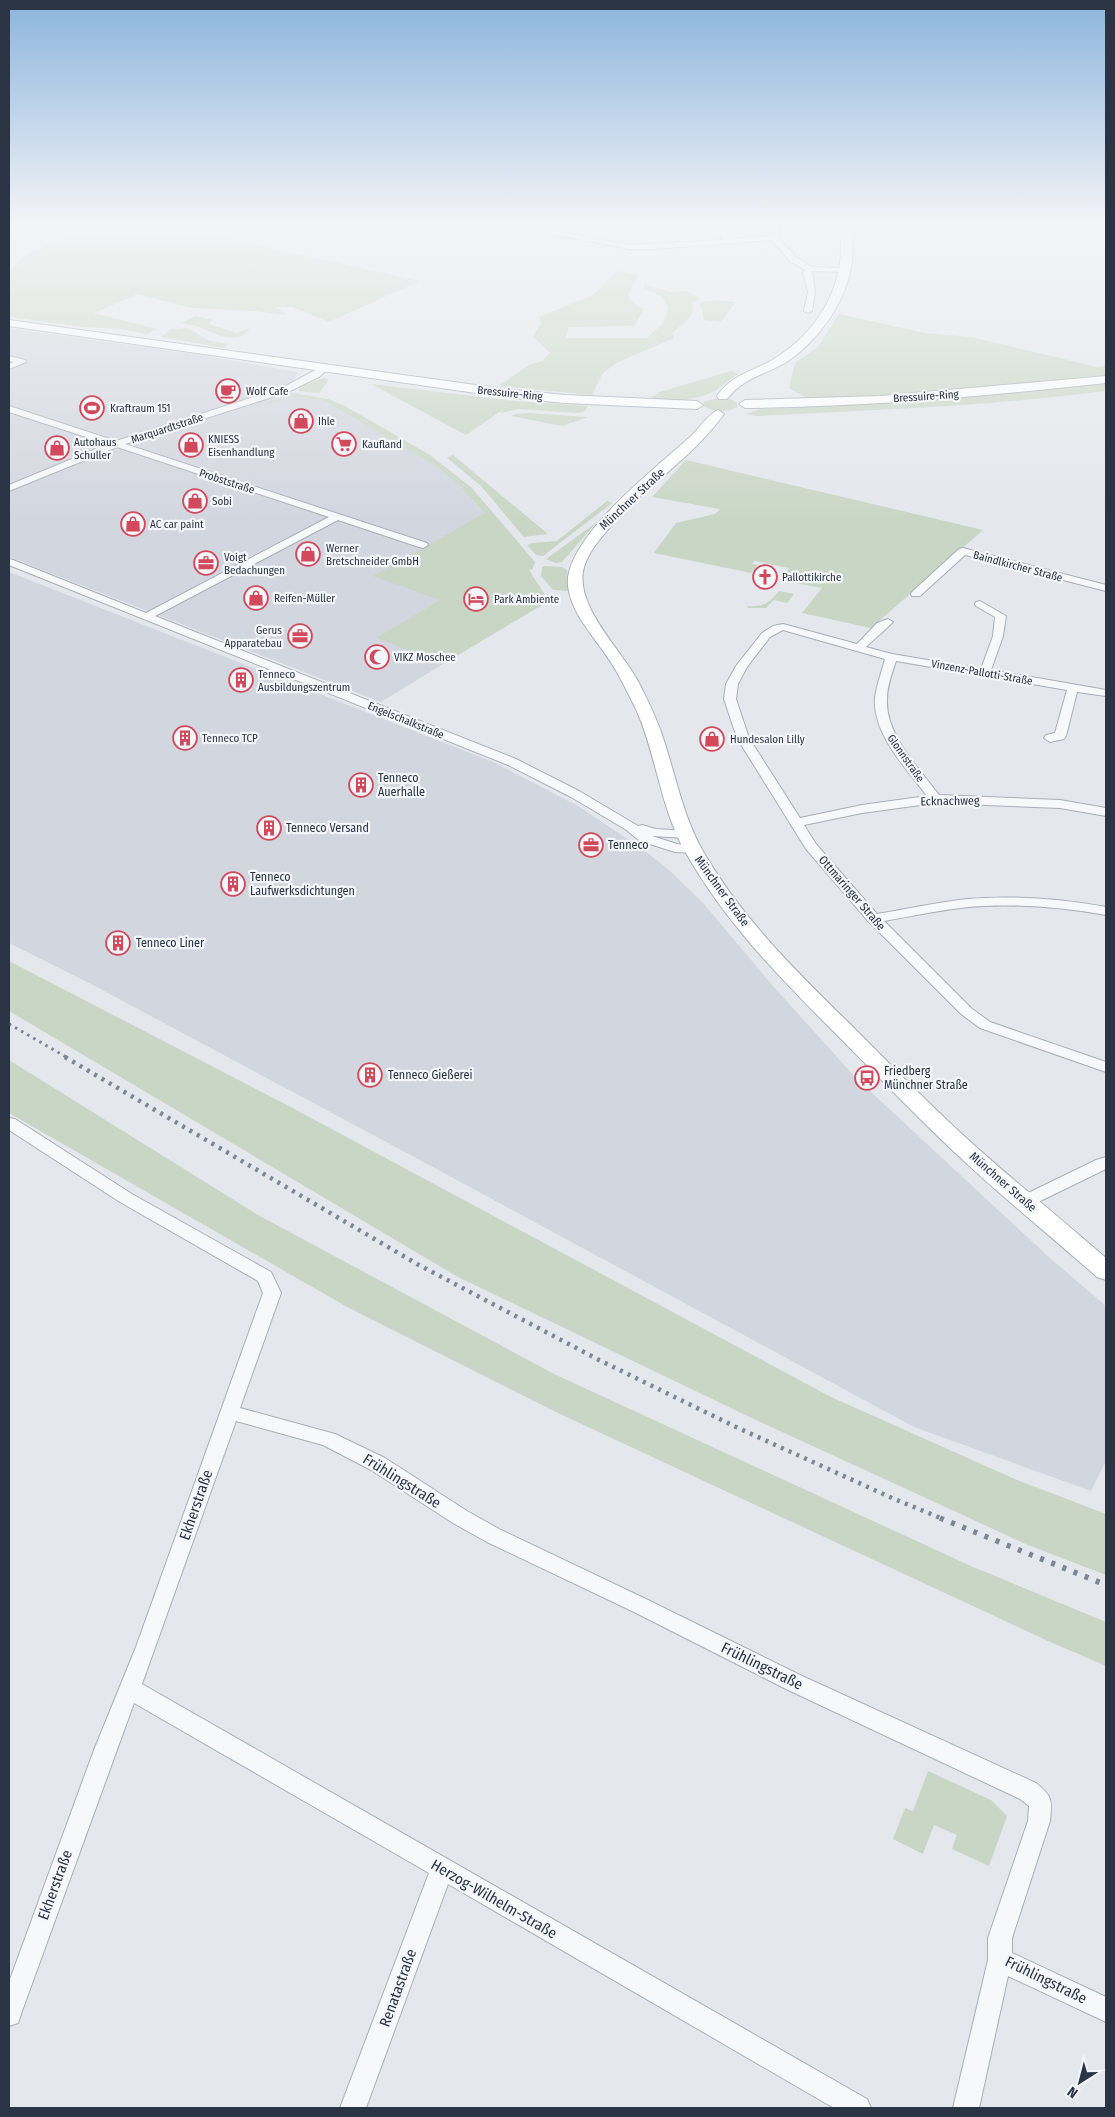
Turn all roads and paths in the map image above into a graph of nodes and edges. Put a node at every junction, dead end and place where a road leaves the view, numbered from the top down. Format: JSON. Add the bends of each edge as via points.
{"nodes":[{"id":1,"x":819,"y":321,"type":"edge"},
{"id":2,"x":9,"y":323,"type":"edge"},
{"id":3,"x":9,"y":358,"type":"edge"},
{"id":4,"x":9,"y":368,"type":"edge"},
{"id":5,"x":324,"y":368,"type":"junction"},
{"id":6,"x":1106,"y":379,"type":"edge"},
{"id":7,"x":723,"y":396,"type":"junction"},
{"id":8,"x":745,"y":404,"type":"junction"},
{"id":9,"x":696,"y":405,"type":"junction"},
{"id":10,"x":9,"y":409,"type":"edge"},
{"id":11,"x":727,"y":413,"type":"junction"},
{"id":12,"x":117,"y":444,"type":"junction"},
{"id":13,"x":9,"y":488,"type":"edge"},
{"id":14,"x":337,"y":517,"type":"junction"},
{"id":15,"x":423,"y":545,"type":"dead end"},
{"id":16,"x":9,"y":562,"type":"edge"},
{"id":17,"x":20,"y":567,"type":"junction"},
{"id":18,"x":9,"y":574,"type":"edge"},
{"id":19,"x":1106,"y":588,"type":"edge"},
{"id":20,"x":916,"y":594,"type":"dead end"},
{"id":21,"x":980,"y":604,"type":"dead end"},
{"id":22,"x":146,"y":617,"type":"junction"},
{"id":23,"x":888,"y":622,"type":"dead end"},
{"id":24,"x":775,"y":629,"type":"joint"},
{"id":25,"x":859,"y":648,"type":"junction"},
{"id":26,"x":891,"y":657,"type":"junction"},
{"id":27,"x":985,"y":672,"type":"junction"},
{"id":28,"x":1073,"y":687,"type":"junction"},
{"id":29,"x":1106,"y":693,"type":"edge"},
{"id":30,"x":1050,"y":738,"type":"dead end"},
{"id":31,"x":935,"y":799,"type":"junction"},
{"id":32,"x":1106,"y":812,"type":"edge"},
{"id":33,"x":795,"y":823,"type":"junction"},
{"id":34,"x":630,"y":826,"type":"junction"},
{"id":35,"x":689,"y":842,"type":"junction"},
{"id":36,"x":1106,"y":911,"type":"edge"},
{"id":37,"x":874,"y":919,"type":"junction"},
{"id":38,"x":1106,"y":1067,"type":"edge"},
{"id":39,"x":9,"y":1123,"type":"edge"},
{"id":40,"x":1106,"y":1163,"type":"edge"},
{"id":41,"x":1026,"y":1202,"type":"junction"},
{"id":42,"x":1106,"y":1271,"type":"edge"},
{"id":43,"x":229,"y":1412,"type":"junction"},
{"id":44,"x":130,"y":1689,"type":"junction"},
{"id":45,"x":442,"y":1868,"type":"junction"},
{"id":46,"x":1000,"y":1960,"type":"junction"},
{"id":47,"x":1106,"y":2010,"type":"edge"},
{"id":48,"x":9,"y":2014,"type":"edge"},
{"id":49,"x":354,"y":2108,"type":"edge"},
{"id":50,"x":858,"y":2108,"type":"edge"},
{"id":51,"x":966,"y":2108,"type":"edge"}],
"edges":[{"from":1,"to":7,"type":"main road","via":[[797,347],[779,361],[740,378]]},
{"from":2,"to":5,"type":"main road"},
{"from":3,"to":4,"type":"street","via":[[22,362]]},
{"from":5,"to":9,"type":"main road","name":"Bressuire-Ring","via":[[504,393]]},
{"from":5,"to":12,"type":"street","name":"Marquardtstraße","via":[[285,390]]},
{"from":6,"to":8,"type":"main road","name":"Bressuire-Ring","via":[[930,396]]},
{"from":7,"to":8,"type":"main road"},
{"from":7,"to":9,"type":"main road","via":[[703,398]]},
{"from":8,"to":11,"type":"main road","name":"Münchner Straße","via":[[743,409]]},
{"from":9,"to":11,"type":"main road","via":[[705,411]]},
{"from":10,"to":12,"type":"street","name":"Probststraße"},
{"from":11,"to":35,"type":"main road","name":"Münchner Straße","via":[[599,529],[578,560],[575,577],[583,609],[627,674],[651,726]]},
{"from":12,"to":13,"type":"street","name":"Marquardtstraße"},
{"from":12,"to":14,"type":"street","name":"Probststraße"},
{"from":14,"to":15,"type":"street","name":"Probststraße"},
{"from":14,"to":22,"type":"street"},
{"from":16,"to":17,"type":"street","name":"Engelschalkstraße"},
{"from":17,"to":18,"type":"street"},
{"from":17,"to":22,"type":"street","name":"Engelschalkstraße"},
{"from":19,"to":20,"type":"street","name":"Baindlkircher Straße","via":[[963,551]]},
{"from":21,"to":27,"type":"street","via":[[1001,616],[998,636]]},
{"from":22,"to":34,"type":"street","name":"Engelschalkstraße","via":[[512,762],[560,785]]},
{"from":23,"to":25,"type":"street"},
{"from":24,"to":25,"type":"street","name":"Vinzenz-Pallotti-Straße","via":[[786,628]]},
{"from":24,"to":33,"type":"street","name":"Ottmaringer Straße","via":[[766,635],[742,666],[732,684],[730,699],[743,738]]},
{"from":25,"to":26,"type":"street","name":"Vinzenz-Pallotti-Straße"},
{"from":26,"to":27,"type":"street","name":"Vinzenz-Pallotti-Straße"},
{"from":26,"to":31,"type":"street","name":"Glonnstraße","via":[[881,700],[886,730]]},
{"from":27,"to":28,"type":"street","name":"Vinzenz-Pallotti-Straße"},
{"from":28,"to":29,"type":"street","name":"Vinzenz-Pallotti-Straße"},
{"from":28,"to":30,"type":"street","via":[[1060,736]]},
{"from":31,"to":32,"type":"street","name":"Ecknachweg","via":[[1060,804]]},
{"from":31,"to":33,"type":"street","name":"Ecknachweg"},
{"from":33,"to":37,"type":"street","name":"Ottmaringer Straße","via":[[815,852]]},
{"from":34,"to":35,"type":"street","name":"Engelschalkstraße"},
{"from":34,"to":35,"type":"street","name":"Engelschalkstraße","via":[[645,838],[675,848]]},
{"from":35,"to":41,"type":"main road","name":"Münchner Straße","via":[[718,889],[818,1003],[958,1143]]},
{"from":36,"to":37,"type":"street","via":[[1060,904],[968,903]]},
{"from":37,"to":38,"type":"street","name":"Ottmaringer Straße","via":[[966,1011],[985,1025]]},
{"from":39,"to":43,"type":"street","name":"Ekherstraße","via":[[126,1198],[265,1277],[272,1293]]},
{"from":40,"to":41,"type":"street"},
{"from":41,"to":42,"type":"main road","name":"Münchner Straße"},
{"from":43,"to":44,"type":"street","name":"Ekherstraße"},
{"from":43,"to":46,"type":"street","name":"Frühlingstraße","via":[[337,1443],[378,1464],[494,1536],[793,1682],[1028,1790],[1041,1802],[1039,1821],[1000,1938]]},
{"from":44,"to":45,"type":"street","name":"Herzog-Wilhelm-Straße"},
{"from":44,"to":48,"type":"street","name":"Ekherstraße"},
{"from":45,"to":49,"type":"street","name":"Renatastraße"},
{"from":45,"to":50,"type":"street","name":"Herzog-Wilhelm-Straße"},
{"from":46,"to":47,"type":"street","name":"Frühlingstraße"},
{"from":46,"to":51,"type":"street"}]}
